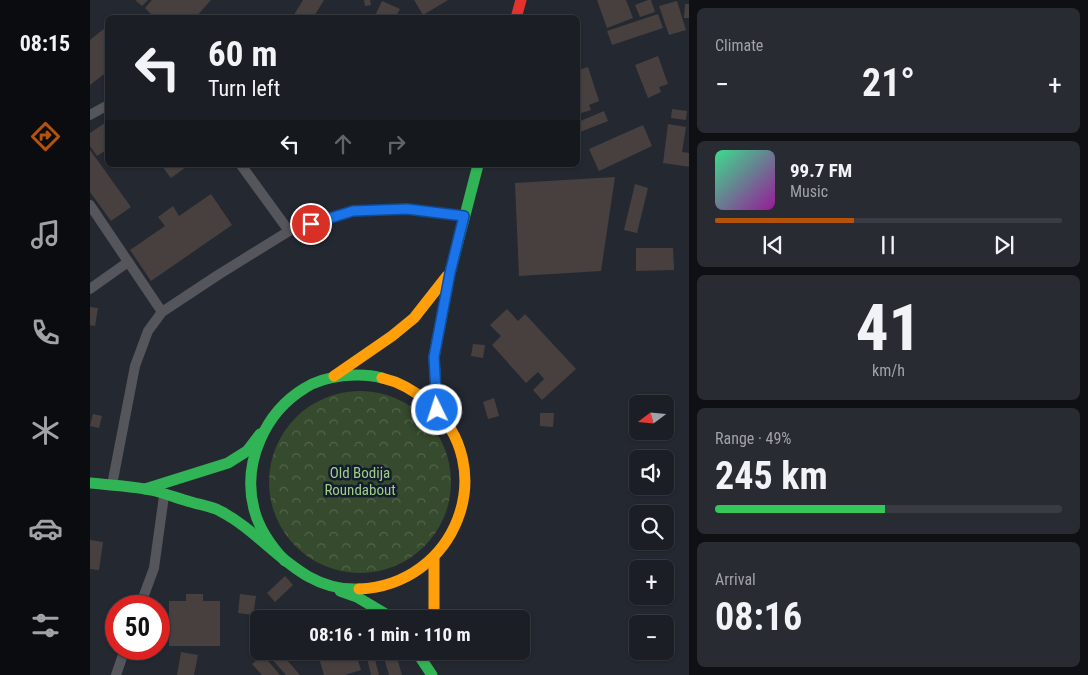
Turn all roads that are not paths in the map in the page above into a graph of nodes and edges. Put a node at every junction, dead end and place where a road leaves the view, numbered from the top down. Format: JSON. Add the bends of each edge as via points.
{"nodes":[{"id":1,"x":521,"y":0,"type":"edge"},
{"id":2,"x":517,"y":15,"type":"edge"},
{"id":3,"x":105,"y":107,"type":"edge"},
{"id":4,"x":90,"y":116,"type":"edge"},
{"id":5,"x":242,"y":167,"type":"edge"},
{"id":6,"x":477,"y":167,"type":"edge"},
{"id":7,"x":90,"y":205,"type":"edge"},
{"id":8,"x":464,"y":216,"type":"junction"},
{"id":9,"x":288,"y":231,"type":"junction"},
{"id":10,"x":128,"y":262,"type":"junction"},
{"id":11,"x":450,"y":273,"type":"junction"},
{"id":12,"x":90,"y":289,"type":"edge"},
{"id":13,"x":162,"y":312,"type":"junction"},
{"id":14,"x":333,"y":376,"type":"junction"},
{"id":15,"x":437,"y":410,"type":"junction"},
{"id":16,"x":262,"y":432,"type":"junction"},
{"id":17,"x":90,"y":483,"type":"edge"},
{"id":18,"x":112,"y":486,"type":"junction"},
{"id":19,"x":145,"y":489,"type":"junction"},
{"id":20,"x":164,"y":495,"type":"junction"},
{"id":21,"x":434,"y":558,"type":"junction"},
{"id":22,"x":285,"y":561,"type":"junction"},
{"id":23,"x":316,"y":581,"type":"junction"},
{"id":24,"x":144,"y":595,"type":"edge"},
{"id":25,"x":379,"y":610,"type":"edge"},
{"id":26,"x":434,"y":610,"type":"edge"},
{"id":27,"x":121,"y":660,"type":"edge"},
{"id":28,"x":422,"y":660,"type":"edge"},
{"id":29,"x":437,"y":660,"type":"edge"},
{"id":30,"x":116,"y":675,"type":"edge"},
{"id":31,"x":432,"y":675,"type":"edge"},
{"id":32,"x":439,"y":675,"type":"edge"}],
"edges":[{"from":1,"to":2,"type":"main road"},
{"from":3,"to":4,"type":"lane"},
{"from":5,"to":9,"type":"lane"},
{"from":6,"to":8,"type":"main road"},
{"from":7,"to":10,"type":"lane"},
{"from":8,"to":9,"type":"lane","via":[[407,209],[353,211]]},
{"from":8,"to":11,"type":"main road"},
{"from":9,"to":13,"type":"lane"},
{"from":10,"to":12,"type":"lane"},
{"from":10,"to":13,"type":"lane"},
{"from":11,"to":14,"type":"main road","via":[[414,318]]},
{"from":11,"to":15,"type":"main road","via":[[434,357]]},
{"from":13,"to":18,"type":"lane","via":[[148,331],[135,366]]},
{"from":14,"to":15,"type":"main road","via":[[371,375],[390,379],[423,396]]},
{"from":14,"to":16,"type":"main road","via":[[304,388],[280,407]]},
{"from":15,"to":21,"type":"main road","via":[[453,432],[462,458],[465,485],[461,512],[450,537]]},
{"from":16,"to":19,"type":"main road","via":[[247,451],[228,464]]},
{"from":16,"to":22,"type":"main road","via":[[250,470],[250,490],[261,529]]},
{"from":17,"to":18,"type":"main road"},
{"from":18,"to":19,"type":"main road"},
{"from":19,"to":20,"type":"main road"},
{"from":20,"to":22,"type":"main road","via":[[218,510]]},
{"from":20,"to":24,"type":"lane","via":[[154,568]]},
{"from":21,"to":23,"type":"main road","via":[[414,574],[390,585],[365,590],[340,588]]},
{"from":21,"to":26,"type":"main road"},
{"from":22,"to":23,"type":"main road"},
{"from":23,"to":25,"type":"main road","via":[[357,597]]},
{"from":27,"to":30,"type":"lane"},
{"from":28,"to":31,"type":"main road"},
{"from":29,"to":32,"type":"main road"}]}
